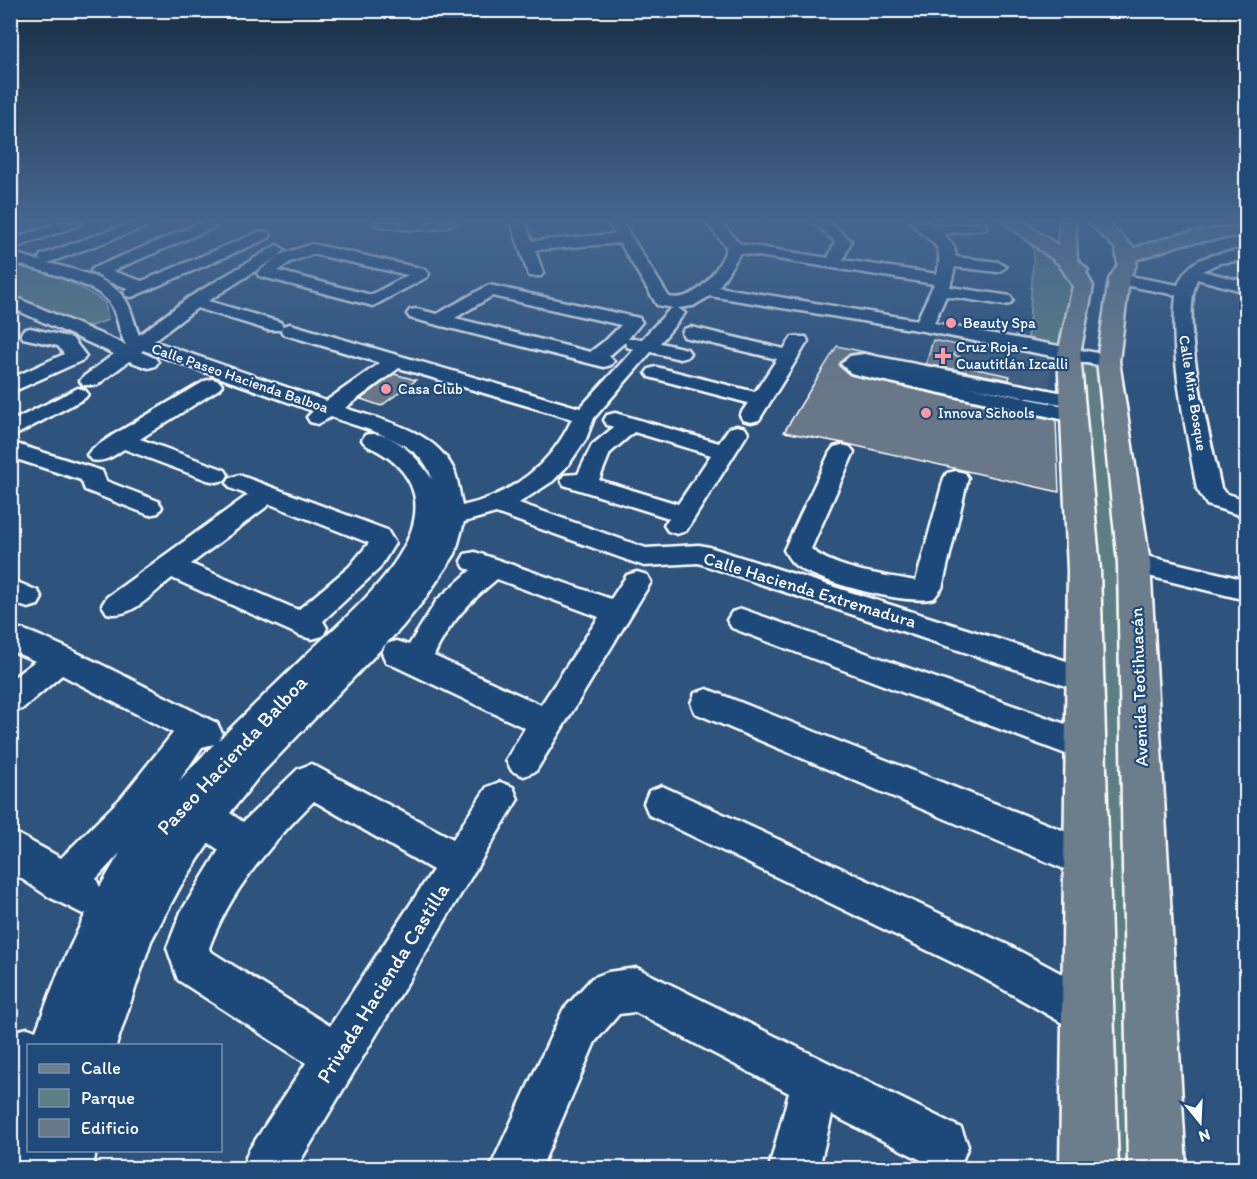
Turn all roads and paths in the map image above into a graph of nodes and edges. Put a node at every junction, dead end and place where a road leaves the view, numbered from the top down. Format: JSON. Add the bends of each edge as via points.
{"nodes":[{"id":1,"x":88,"y":277,"type":"edge"},
{"id":2,"x":103,"y":277,"type":"edge"},
{"id":3,"x":169,"y":277,"type":"edge"},
{"id":4,"x":240,"y":277,"type":"edge"},
{"id":5,"x":280,"y":277,"type":"edge"},
{"id":6,"x":416,"y":277,"type":"edge"},
{"id":7,"x":649,"y":277,"type":"edge"},
{"id":8,"x":717,"y":277,"type":"edge"},
{"id":9,"x":902,"y":277,"type":"edge"},
{"id":10,"x":944,"y":277,"type":"edge"},
{"id":11,"x":1079,"y":277,"type":"edge"},
{"id":12,"x":1121,"y":277,"type":"edge"},
{"id":13,"x":1162,"y":277,"type":"edge"},
{"id":14,"x":1192,"y":277,"type":"edge"},
{"id":15,"x":107,"y":282,"type":"junction"},
{"id":16,"x":1187,"y":282,"type":"junction"},
{"id":17,"x":941,"y":285,"type":"junction"},
{"id":18,"x":1246,"y":287,"type":"edge"},
{"id":19,"x":705,"y":290,"type":"junction"},
{"id":20,"x":10,"y":300,"type":"edge"},
{"id":21,"x":1004,"y":300,"type":"dead end"},
{"id":22,"x":194,"y":302,"type":"junction"},
{"id":23,"x":677,"y":309,"type":"junction"},
{"id":24,"x":416,"y":314,"type":"dead end"},
{"id":25,"x":122,"y":320,"type":"junction"},
{"id":26,"x":440,"y":320,"type":"junction"},
{"id":27,"x":923,"y":326,"type":"junction"},
{"id":28,"x":85,"y":333,"type":"junction"},
{"id":29,"x":617,"y":339,"type":"junction"},
{"id":30,"x":10,"y":342,"type":"edge"},
{"id":31,"x":64,"y":342,"type":"junction"},
{"id":32,"x":648,"y":346,"type":"junction"},
{"id":33,"x":133,"y":349,"type":"junction"},
{"id":34,"x":680,"y":353,"type":"junction"},
{"id":35,"x":1069,"y":354,"type":"junction"},
{"id":36,"x":1108,"y":361,"type":"junction"},
{"id":37,"x":394,"y":362,"type":"junction"},
{"id":38,"x":78,"y":371,"type":"junction"},
{"id":39,"x":212,"y":385,"type":"junction"},
{"id":40,"x":10,"y":387,"type":"edge"},
{"id":41,"x":760,"y":400,"type":"junction"},
{"id":42,"x":1073,"y":407,"type":"junction"},
{"id":43,"x":322,"y":414,"type":"junction"},
{"id":44,"x":584,"y":416,"type":"junction"},
{"id":45,"x":10,"y":420,"type":"edge"},
{"id":46,"x":10,"y":431,"type":"edge"},
{"id":47,"x":736,"y":434,"type":"junction"},
{"id":48,"x":121,"y":440,"type":"junction"},
{"id":49,"x":573,"y":440,"type":"junction"},
{"id":50,"x":10,"y":449,"type":"edge"},
{"id":51,"x":600,"y":450,"type":"junction"},
{"id":52,"x":842,"y":452,"type":"dead end"},
{"id":53,"x":99,"y":455,"type":"dead end"},
{"id":54,"x":216,"y":475,"type":"dead end"},
{"id":55,"x":956,"y":478,"type":"dead end"},
{"id":56,"x":239,"y":483,"type":"dead end"},
{"id":57,"x":268,"y":493,"type":"junction"},
{"id":58,"x":498,"y":505,"type":"junction"},
{"id":59,"x":149,"y":507,"type":"dead end"},
{"id":60,"x":1246,"y":509,"type":"edge"},
{"id":61,"x":439,"y":518,"type":"junction"},
{"id":62,"x":1134,"y":563,"type":"junction"},
{"id":63,"x":170,"y":566,"type":"junction"},
{"id":64,"x":354,"y":578,"type":"junction"},
{"id":65,"x":637,"y":582,"type":"dead end"},
{"id":66,"x":849,"y":589,"type":"junction"},
{"id":67,"x":1246,"y":590,"type":"edge"},
{"id":68,"x":401,"y":592,"type":"junction"},
{"id":69,"x":117,"y":604,"type":"dead end"},
{"id":70,"x":447,"y":608,"type":"junction"},
{"id":71,"x":617,"y":612,"type":"junction"},
{"id":72,"x":742,"y":620,"type":"dead end"},
{"id":73,"x":14,"y":638,"type":"dead end"},
{"id":74,"x":60,"y":659,"type":"junction"},
{"id":75,"x":1086,"y":680,"type":"junction"},
{"id":76,"x":10,"y":699,"type":"edge"},
{"id":77,"x":706,"y":703,"type":"dead end"},
{"id":78,"x":548,"y":723,"type":"junction"},
{"id":79,"x":1087,"y":747,"type":"junction"},
{"id":80,"x":524,"y":760,"type":"dead end"},
{"id":81,"x":500,"y":799,"type":"dead end"},
{"id":82,"x":662,"y":803,"type":"dead end"},
{"id":83,"x":172,"y":812,"type":"junction"},
{"id":84,"x":246,"y":847,"type":"junction"},
{"id":85,"x":10,"y":849,"type":"edge"},
{"id":86,"x":1088,"y":860,"type":"junction"},
{"id":87,"x":458,"y":864,"type":"junction"},
{"id":88,"x":1089,"y":1012,"type":"junction"},
{"id":89,"x":48,"y":1044,"type":"edge"},
{"id":90,"x":336,"y":1056,"type":"junction"},
{"id":91,"x":816,"y":1080,"type":"junction"},
{"id":92,"x":27,"y":1090,"type":"edge"},
{"id":93,"x":10,"y":1128,"type":"edge"},
{"id":94,"x":943,"y":1146,"type":"dead end"},
{"id":95,"x":27,"y":1148,"type":"edge"},
{"id":96,"x":71,"y":1152,"type":"edge"},
{"id":97,"x":1087,"y":1164,"type":"edge"},
{"id":98,"x":24,"y":1168,"type":"edge"},
{"id":99,"x":68,"y":1168,"type":"edge"},
{"id":100,"x":267,"y":1168,"type":"edge"},
{"id":101,"x":515,"y":1168,"type":"edge"},
{"id":102,"x":794,"y":1168,"type":"edge"},
{"id":103,"x":1156,"y":1168,"type":"edge"}],
"edges":[{"from":1,"to":15,"type":"street","name":"Calle Paseo Hacienda Balboa"},
{"from":2,"to":15,"type":"street"},
{"from":3,"to":15,"type":"street","via":[[138,290]]},
{"from":4,"to":22,"type":"street"},
{"from":5,"to":6,"type":"street","via":[[367,301],[378,300]]},
{"from":7,"to":23,"type":"street","via":[[663,301]]},
{"from":8,"to":19,"type":"street"},
{"from":9,"to":17,"type":"street"},
{"from":10,"to":17,"type":"street"},
{"from":11,"to":35,"type":"main road","via":[[1083,286]]},
{"from":12,"to":36,"type":"main road","name":"Avenida Teotihuacán"},
{"from":13,"to":16,"type":"street"},
{"from":14,"to":16,"type":"street"},
{"from":15,"to":25,"type":"street","name":"Calle Paseo Hacienda Balboa"},
{"from":16,"to":18,"type":"street"},
{"from":16,"to":60,"type":"street","name":"Calle Mira Bosque","via":[[1182,332],[1209,489],[1216,499]]},
{"from":17,"to":21,"type":"street"},
{"from":17,"to":27,"type":"street"},
{"from":19,"to":23,"type":"street"},
{"from":19,"to":27,"type":"street"},
{"from":20,"to":28,"type":"street","name":"Calle Paseo Hacienda Balboa"},
{"from":22,"to":33,"type":"street"},
{"from":22,"to":37,"type":"street"},
{"from":23,"to":32,"type":"street"},
{"from":24,"to":26,"type":"street"},
{"from":25,"to":28,"type":"street"},
{"from":25,"to":33,"type":"street","name":"Calle Paseo Hacienda Balboa"},
{"from":26,"to":29,"type":"street","via":[[598,360]]},
{"from":26,"to":29,"type":"street","via":[[483,292],[498,291],[633,322]]},
{"from":27,"to":35,"type":"street"},
{"from":28,"to":31,"type":"street"},
{"from":28,"to":33,"type":"street","name":"Calle Paseo Hacienda Balboa"},
{"from":29,"to":32,"type":"street"},
{"from":30,"to":31,"type":"street","via":[[35,331]]},
{"from":31,"to":38,"type":"street","via":[[76,355]]},
{"from":32,"to":34,"type":"street"},
{"from":32,"to":44,"type":"street"},
{"from":33,"to":38,"type":"street"},
{"from":33,"to":39,"type":"street","name":"Calle Paseo Hacienda Balboa"},
{"from":33,"to":43,"type":"street","name":"Calle Paseo Hacienda Balboa"},
{"from":34,"to":41,"type":"street","via":[[661,374]]},
{"from":34,"to":41,"type":"street","via":[[696,334],[794,349]]},
{"from":35,"to":36,"type":"street"},
{"from":35,"to":42,"type":"main road"},
{"from":36,"to":62,"type":"main road","name":"Avenida Teotihuacán"},
{"from":37,"to":43,"type":"street"},
{"from":37,"to":44,"type":"street"},
{"from":38,"to":40,"type":"street"},
{"from":39,"to":43,"type":"street","name":"Calle Paseo Hacienda Balboa"},
{"from":39,"to":48,"type":"street"},
{"from":41,"to":47,"type":"street"},
{"from":42,"to":42,"type":"street","via":[[864,360],[851,364],[858,369]]},
{"from":42,"to":75,"type":"main road","via":[[1084,570]]},
{"from":43,"to":61,"type":"street","name":"Calle Paseo Hacienda Balboa","via":[[408,437],[431,454],[442,471]]},
{"from":44,"to":49,"type":"street"},
{"from":45,"to":46,"type":"street","via":[[65,391],[78,394]]},
{"from":47,"to":51,"type":"street","via":[[622,422]]},
{"from":47,"to":51,"type":"street","via":[[680,520],[579,482]]},
{"from":48,"to":53,"type":"street"},
{"from":48,"to":54,"type":"street"},
{"from":49,"to":51,"type":"street"},
{"from":49,"to":58,"type":"street","via":[[559,462],[532,485]]},
{"from":50,"to":59,"type":"street","via":[[93,476],[94,485]]},
{"from":52,"to":66,"type":"street","via":[[797,550]]},
{"from":55,"to":66,"type":"street","via":[[928,588]]},
{"from":56,"to":57,"type":"street"},
{"from":57,"to":63,"type":"street"},
{"from":57,"to":64,"type":"street","via":[[378,536],[382,543],[380,551]]},
{"from":58,"to":61,"type":"street"},
{"from":58,"to":66,"type":"street","name":"Calle Hacienda Extremadura","via":[[644,557],[699,554]]},
{"from":61,"to":68,"type":"street","name":"Paseo Hacienda Balboa","via":[[415,553]]},
{"from":62,"to":67,"type":"street"},
{"from":62,"to":103,"type":"main road","name":"Avenida Teotihuacán"},
{"from":63,"to":64,"type":"street","via":[[307,626]]},
{"from":63,"to":69,"type":"street"},
{"from":64,"to":68,"type":"street"},
{"from":65,"to":71,"type":"street"},
{"from":66,"to":75,"type":"street","name":"Calle Hacienda Extremadura"},
{"from":68,"to":70,"type":"street"},
{"from":68,"to":83,"type":"street","name":"Paseo Hacienda Balboa","via":[[228,753]]},
{"from":70,"to":71,"type":"street","via":[[474,582],[484,564]]},
{"from":70,"to":78,"type":"street","via":[[407,657]]},
{"from":71,"to":78,"type":"street"},
{"from":72,"to":79,"type":"street"},
{"from":73,"to":74,"type":"street"},
{"from":74,"to":76,"type":"street"},
{"from":74,"to":83,"type":"street","via":[[200,731],[166,772]]},
{"from":75,"to":79,"type":"main road"},
{"from":77,"to":86,"type":"street"},
{"from":78,"to":80,"type":"street"},
{"from":79,"to":86,"type":"main road"},
{"from":81,"to":87,"type":"street","name":"Privada Hacienda Castilla"},
{"from":82,"to":88,"type":"street","via":[[993,960]]},
{"from":83,"to":84,"type":"street"},
{"from":83,"to":85,"type":"street","via":[[101,848],[73,889]]},
{"from":83,"to":89,"type":"street","name":"Paseo Hacienda Balboa","via":[[132,872],[97,936]]},
{"from":84,"to":87,"type":"street","via":[[301,774]]},
{"from":84,"to":90,"type":"street","via":[[232,863],[196,927],[189,948],[193,966]]},
{"from":86,"to":88,"type":"main road"},
{"from":87,"to":90,"type":"street","name":"Privada Hacienda Castilla"},
{"from":88,"to":97,"type":"main road"},
{"from":90,"to":100,"type":"street","name":"Privada Hacienda Castilla"},
{"from":91,"to":94,"type":"street"},
{"from":91,"to":101,"type":"street","via":[[637,990],[608,994],[579,1026]]},
{"from":91,"to":102,"type":"street"},
{"from":92,"to":93,"type":"street"},
{"from":95,"to":98,"type":"street"},
{"from":96,"to":99,"type":"street"}]}
